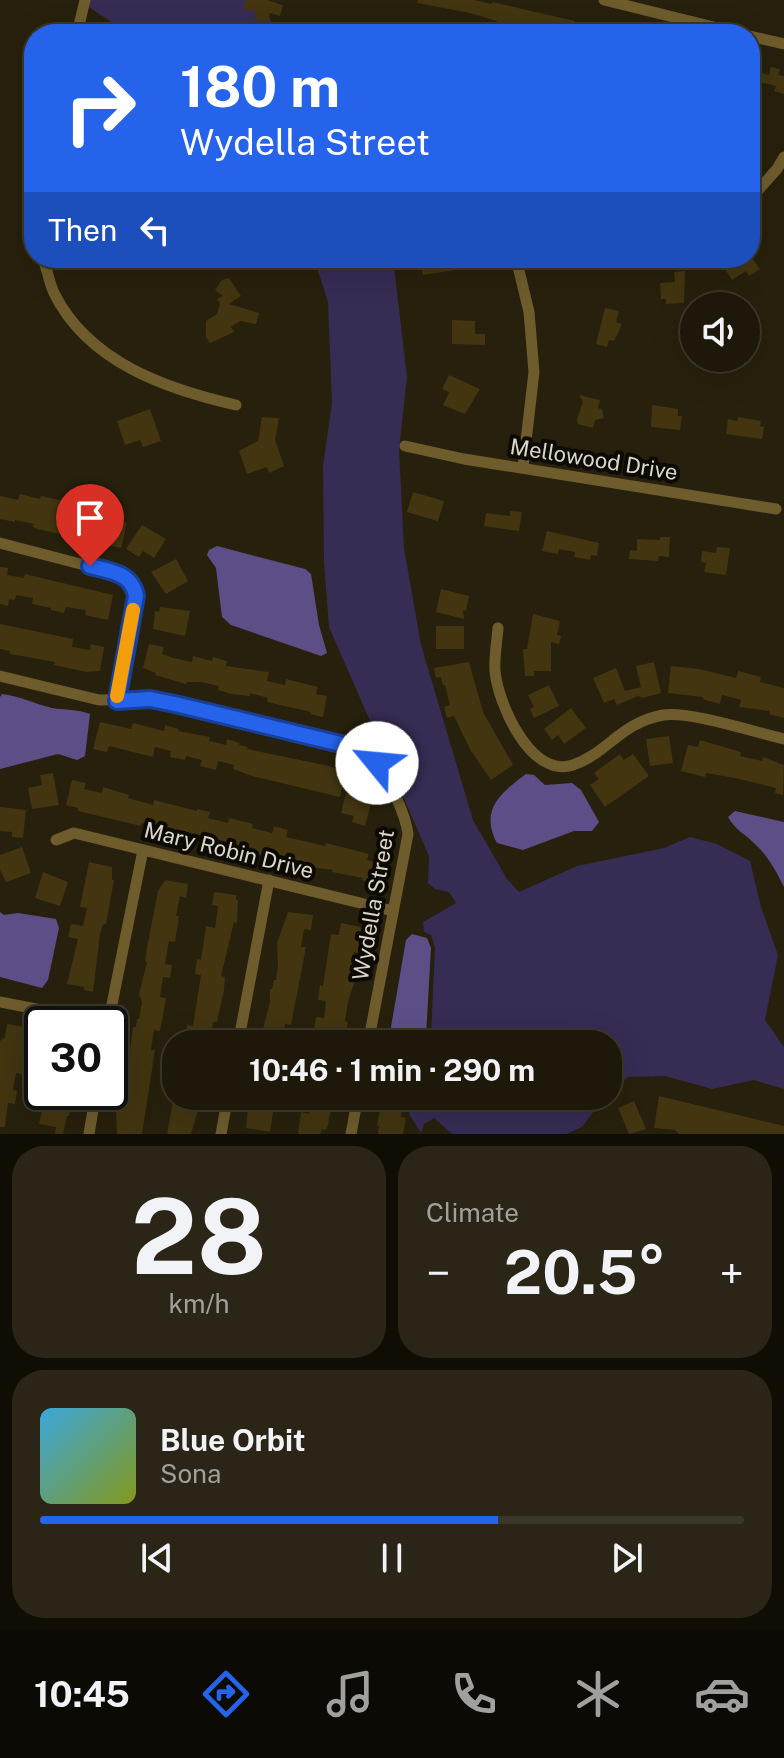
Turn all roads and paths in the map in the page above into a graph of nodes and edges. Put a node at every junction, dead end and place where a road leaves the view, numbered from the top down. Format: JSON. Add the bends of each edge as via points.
{"nodes":[{"id":1,"x":85,"y":0,"type":"edge"},
{"id":2,"x":604,"y":0,"type":"edge"},
{"id":3,"x":79,"y":24,"type":"edge"},
{"id":4,"x":701,"y":24,"type":"edge"},
{"id":5,"x":760,"y":38,"type":"edge"},
{"id":6,"x":784,"y":44,"type":"edge"},
{"id":7,"x":784,"y":157,"type":"edge"},
{"id":8,"x":760,"y":188,"type":"edge"},
{"id":9,"x":46,"y":268,"type":"edge"},
{"id":10,"x":518,"y":268,"type":"edge"},
{"id":11,"x":236,"y":405,"type":"dead end"},
{"id":12,"x":405,"y":446,"type":"dead end"},
{"id":13,"x":523,"y":467,"type":"junction"},
{"id":14,"x":776,"y":509,"type":"dead end"},
{"id":15,"x":0,"y":543,"type":"edge"},
{"id":16,"x":498,"y":628,"type":"dead end"},
{"id":17,"x":0,"y":676,"type":"edge"},
{"id":18,"x":117,"y":701,"type":"junction"},
{"id":19,"x":784,"y":739,"type":"edge"},
{"id":20,"x":56,"y":840,"type":"dead end"},
{"id":21,"x":143,"y":850,"type":"junction"},
{"id":22,"x":269,"y":880,"type":"junction"},
{"id":23,"x":393,"y":911,"type":"junction"},
{"id":24,"x":0,"y":1002,"type":"edge"},
{"id":25,"x":112,"y":1006,"type":"edge"},
{"id":26,"x":24,"y":1007,"type":"edge"},
{"id":27,"x":241,"y":1030,"type":"edge"},
{"id":28,"x":371,"y":1030,"type":"edge"},
{"id":29,"x":93,"y":1110,"type":"edge"},
{"id":30,"x":225,"y":1110,"type":"edge"},
{"id":31,"x":355,"y":1110,"type":"edge"},
{"id":32,"x":89,"y":1134,"type":"edge"},
{"id":33,"x":221,"y":1134,"type":"edge"},
{"id":34,"x":351,"y":1134,"type":"edge"}],
"edges":[{"from":1,"to":3,"type":"street"},
{"from":2,"to":4,"type":"street"},
{"from":5,"to":6,"type":"street"},
{"from":7,"to":8,"type":"street"},
{"from":9,"to":11,"type":"street","via":[[54,292],[90,342],[149,378]]},
{"from":10,"to":13,"type":"street","via":[[534,372]]},
{"from":12,"to":13,"type":"street","name":"Mellowood Drive"},
{"from":13,"to":14,"type":"street","name":"Mellowood Drive"},
{"from":15,"to":18,"type":"street","via":[[130,581],[136,596]]},
{"from":16,"to":19,"type":"street","via":[[499,692],[518,735],[541,760],[553,765],[569,766],[639,721],[668,714]]},
{"from":17,"to":18,"type":"street","name":"Wydella Street"},
{"from":18,"to":23,"type":"street","name":"Wydella Street","via":[[175,704],[367,753],[407,821]]},
{"from":20,"to":21,"type":"street","name":"Mary Robin Drive","via":[[74,833]]},
{"from":21,"to":22,"type":"street","name":"Mary Robin Drive"},
{"from":21,"to":25,"type":"street"},
{"from":22,"to":23,"type":"street","name":"Mary Robin Drive"},
{"from":22,"to":27,"type":"street"},
{"from":23,"to":28,"type":"street","name":"Wydella Street"},
{"from":24,"to":26,"type":"street"},
{"from":29,"to":32,"type":"street"},
{"from":30,"to":33,"type":"street"},
{"from":31,"to":34,"type":"street"}]}
